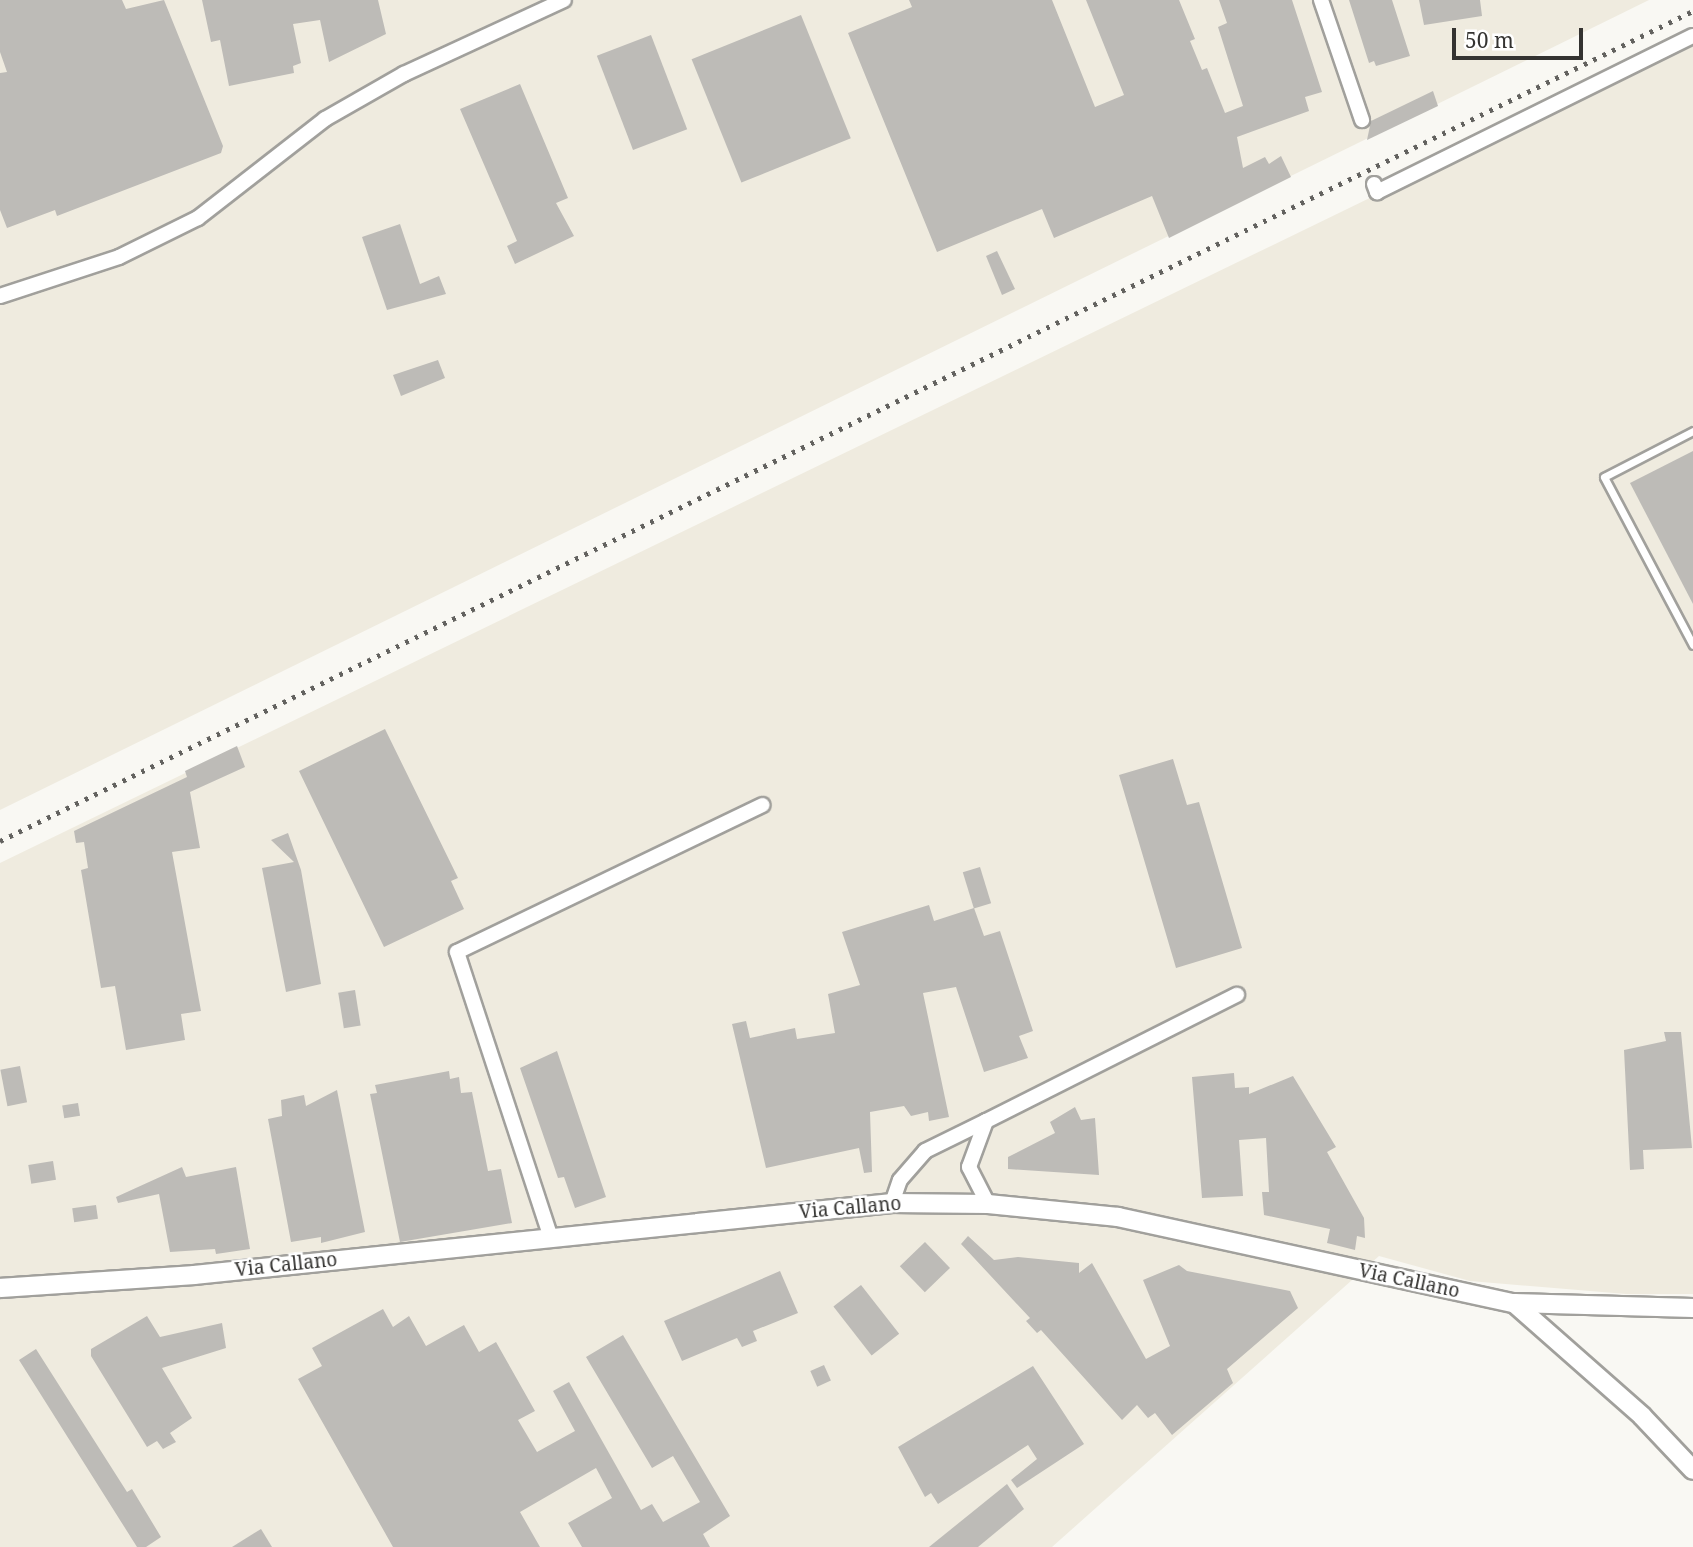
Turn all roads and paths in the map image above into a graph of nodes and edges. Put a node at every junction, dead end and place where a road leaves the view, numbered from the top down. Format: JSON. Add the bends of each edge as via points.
{"nodes":[{"id":1,"x":564,"y":0,"type":"edge"},
{"id":2,"x":1321,"y":0,"type":"edge"},
{"id":3,"x":1693,"y":37,"type":"edge"},
{"id":4,"x":1362,"y":120,"type":"dead end"},
{"id":5,"x":1374,"y":184,"type":"dead end"},
{"id":6,"x":0,"y":296,"type":"edge"},
{"id":7,"x":1693,"y":431,"type":"edge"},
{"id":8,"x":1693,"y":645,"type":"edge"},
{"id":9,"x":763,"y":805,"type":"dead end"},
{"id":10,"x":1237,"y":995,"type":"dead end"},
{"id":11,"x":986,"y":1121,"type":"junction"},
{"id":12,"x":892,"y":1203,"type":"junction"},
{"id":13,"x":988,"y":1204,"type":"junction"},
{"id":14,"x":551,"y":1238,"type":"junction"},
{"id":15,"x":0,"y":1288,"type":"edge"},
{"id":16,"x":1514,"y":1303,"type":"junction"},
{"id":17,"x":1693,"y":1308,"type":"edge"},
{"id":18,"x":1693,"y":1470,"type":"edge"}],
"edges":[{"from":1,"to":6,"type":"street","via":[[404,74],[324,120],[198,218],[120,257]]},
{"from":2,"to":4,"type":"street"},
{"from":3,"to":5,"type":"street","via":[[1377,192]]},
{"from":7,"to":8,"type":"lane","via":[[1604,477]]},
{"from":9,"to":14,"type":"street","via":[[457,953]]},
{"from":10,"to":11,"type":"street"},
{"from":11,"to":12,"type":"street","via":[[925,1151],[900,1180]]},
{"from":11,"to":13,"type":"street","via":[[969,1167]]},
{"from":12,"to":13,"type":"street","name":"Via Callano"},
{"from":12,"to":14,"type":"street","name":"Via Callano"},
{"from":13,"to":16,"type":"street","name":"Via Callano","via":[[1118,1217]]},
{"from":14,"to":15,"type":"street","name":"Via Callano","via":[[194,1275]]},
{"from":16,"to":17,"type":"street","name":"Via Callano"},
{"from":16,"to":18,"type":"street","via":[[1642,1416]]}]}
